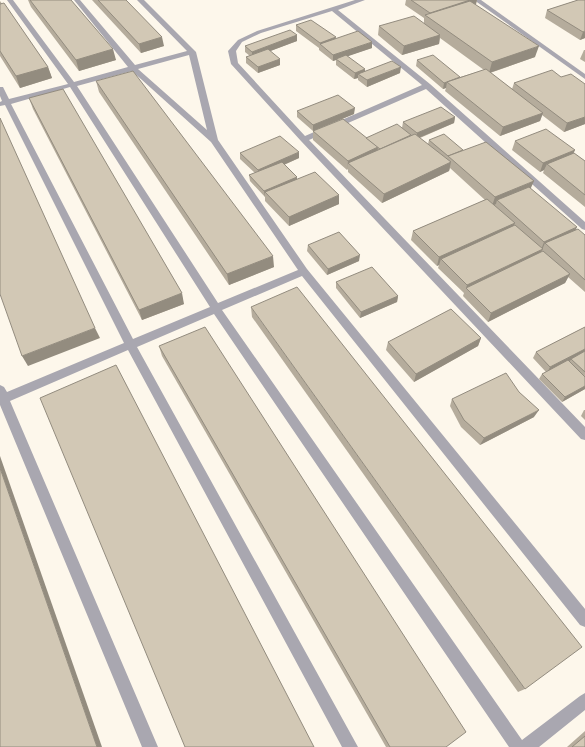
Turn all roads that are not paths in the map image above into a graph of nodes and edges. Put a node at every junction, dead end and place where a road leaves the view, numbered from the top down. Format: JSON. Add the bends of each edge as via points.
{"nodes":[{"id":1,"x":10,"y":0,"type":"edge"},
{"id":2,"x":77,"y":0,"type":"edge"},
{"id":3,"x":140,"y":0,"type":"edge"},
{"id":4,"x":362,"y":0,"type":"edge"},
{"id":5,"x":477,"y":0,"type":"edge"},
{"id":6,"x":333,"y":9,"type":"junction"},
{"id":7,"x":192,"y":52,"type":"junction"},
{"id":8,"x":133,"y":68,"type":"junction"},
{"id":9,"x":585,"y":77,"type":"edge"},
{"id":10,"x":72,"y":84,"type":"junction"},
{"id":11,"x":428,"y":86,"type":"junction"},
{"id":12,"x":0,"y":89,"type":"edge"},
{"id":13,"x":4,"y":103,"type":"edge"},
{"id":14,"x":304,"y":139,"type":"junction"},
{"id":15,"x":214,"y":140,"type":"junction"},
{"id":16,"x":585,"y":227,"type":"edge"},
{"id":17,"x":304,"y":271,"type":"junction"},
{"id":18,"x":215,"y":307,"type":"junction"},
{"id":19,"x":130,"y":344,"type":"junction"},
{"id":20,"x":1,"y":396,"type":"edge"},
{"id":21,"x":585,"y":435,"type":"edge"},
{"id":22,"x":585,"y":620,"type":"edge"},
{"id":23,"x":585,"y":701,"type":"edge"},
{"id":24,"x":150,"y":747,"type":"edge"},
{"id":25,"x":350,"y":747,"type":"edge"},
{"id":26,"x":518,"y":747,"type":"edge"},
{"id":27,"x":526,"y":747,"type":"edge"}],
"edges":[{"from":1,"to":10,"type":"street"},
{"from":2,"to":8,"type":"street"},
{"from":3,"to":7,"type":"street"},
{"from":4,"to":6,"type":"street"},
{"from":5,"to":9,"type":"street"},
{"from":6,"to":11,"type":"street"},
{"from":6,"to":14,"type":"street","via":[[259,32],[240,41],[232,51],[235,64]]},
{"from":7,"to":8,"type":"street"},
{"from":7,"to":15,"type":"street"},
{"from":8,"to":10,"type":"street"},
{"from":8,"to":15,"type":"street"},
{"from":10,"to":13,"type":"street"},
{"from":10,"to":18,"type":"street"},
{"from":11,"to":14,"type":"street"},
{"from":11,"to":16,"type":"street"},
{"from":12,"to":13,"type":"street"},
{"from":13,"to":19,"type":"street"},
{"from":14,"to":21,"type":"street"},
{"from":15,"to":17,"type":"street"},
{"from":17,"to":18,"type":"street"},
{"from":17,"to":22,"type":"street"},
{"from":18,"to":19,"type":"street"},
{"from":18,"to":26,"type":"street"},
{"from":19,"to":20,"type":"street"},
{"from":19,"to":25,"type":"street"},
{"from":20,"to":24,"type":"street"},
{"from":23,"to":27,"type":"street"}]}
